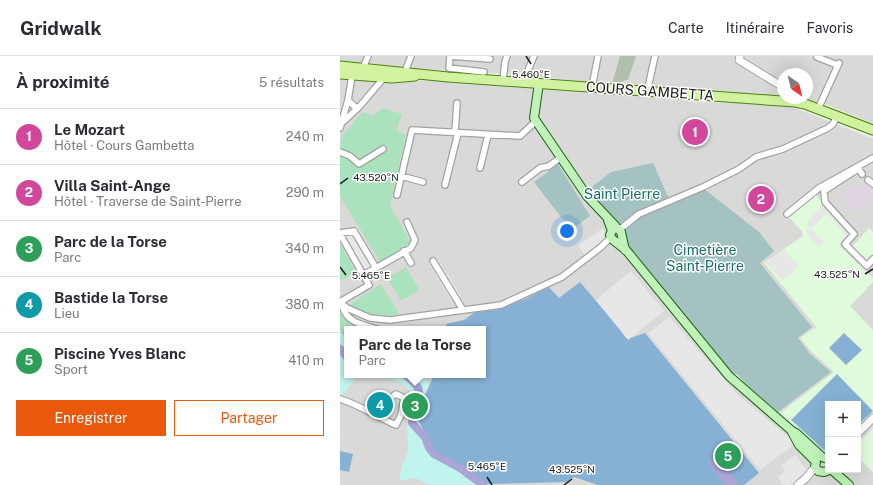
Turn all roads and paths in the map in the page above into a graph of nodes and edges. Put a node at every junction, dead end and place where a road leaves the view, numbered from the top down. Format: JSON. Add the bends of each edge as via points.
{"nodes":[{"id":1,"x":368,"y":56,"type":"edge"},
{"id":2,"x":411,"y":56,"type":"edge"},
{"id":3,"x":500,"y":56,"type":"edge"},
{"id":4,"x":534,"y":56,"type":"edge"},
{"id":5,"x":598,"y":56,"type":"edge"},
{"id":6,"x":655,"y":56,"type":"edge"},
{"id":7,"x":465,"y":57,"type":"edge"},
{"id":8,"x":818,"y":57,"type":"dead end"},
{"id":9,"x":740,"y":58,"type":"edge"},
{"id":10,"x":490,"y":59,"type":"dead end"},
{"id":11,"x":506,"y":59,"type":"edge"},
{"id":12,"x":340,"y":66,"type":"edge"},
{"id":13,"x":363,"y":68,"type":"junction"},
{"id":14,"x":484,"y":72,"type":"dead end"},
{"id":15,"x":340,"y":74,"type":"edge"},
{"id":16,"x":405,"y":75,"type":"junction"},
{"id":17,"x":352,"y":76,"type":"junction"},
{"id":18,"x":386,"y":78,"type":"junction"},
{"id":19,"x":503,"y":80,"type":"junction"},
{"id":20,"x":523,"y":82,"type":"junction"},
{"id":21,"x":539,"y":83,"type":"junction"},
{"id":22,"x":777,"y":83,"type":"edge"},
{"id":23,"x":592,"y":88,"type":"junction"},
{"id":24,"x":647,"y":92,"type":"junction"},
{"id":25,"x":777,"y":99,"type":"edge"},
{"id":26,"x":348,"y":100,"type":"junction"},
{"id":27,"x":457,"y":103,"type":"dead end"},
{"id":28,"x":802,"y":104,"type":"edge"},
{"id":29,"x":359,"y":107,"type":"junction"},
{"id":30,"x":818,"y":109,"type":"junction"},
{"id":31,"x":837,"y":116,"type":"junction"},
{"id":32,"x":536,"y":121,"type":"junction"},
{"id":33,"x":340,"y":127,"type":"edge"},
{"id":34,"x":873,"y":130,"type":"edge"},
{"id":35,"x":456,"y":133,"type":"junction"},
{"id":36,"x":488,"y":135,"type":"junction"},
{"id":37,"x":382,"y":149,"type":"dead end"},
{"id":38,"x":340,"y":152,"type":"edge"},
{"id":39,"x":562,"y":157,"type":"junction"},
{"id":40,"x":873,"y":158,"type":"edge"},
{"id":41,"x":480,"y":168,"type":"dead end"},
{"id":42,"x":858,"y":168,"type":"junction"},
{"id":43,"x":862,"y":174,"type":"dead end"},
{"id":44,"x":401,"y":176,"type":"junction"},
{"id":45,"x":868,"y":180,"type":"dead end"},
{"id":46,"x":423,"y":182,"type":"dead end"},
{"id":47,"x":522,"y":182,"type":"dead end"},
{"id":48,"x":873,"y":184,"type":"edge"},
{"id":49,"x":445,"y":185,"type":"dead end"},
{"id":50,"x":397,"y":194,"type":"dead end"},
{"id":51,"x":787,"y":214,"type":"dead end"},
{"id":52,"x":407,"y":222,"type":"dead end"},
{"id":53,"x":340,"y":234,"type":"edge"},
{"id":54,"x":615,"y":236,"type":"junction"},
{"id":55,"x":404,"y":251,"type":"junction"},
{"id":56,"x":873,"y":259,"type":"edge"},
{"id":57,"x":433,"y":261,"type":"dead end"},
{"id":58,"x":411,"y":263,"type":"dead end"},
{"id":59,"x":376,"y":268,"type":"junction"},
{"id":60,"x":363,"y":275,"type":"junction"},
{"id":61,"x":341,"y":303,"type":"edge"},
{"id":62,"x":463,"y":310,"type":"junction"},
{"id":63,"x":367,"y":326,"type":"edge"},
{"id":64,"x":392,"y":396,"type":"dead end"},
{"id":65,"x":340,"y":399,"type":"edge"},
{"id":66,"x":873,"y":418,"type":"edge"},
{"id":67,"x":861,"y":430,"type":"edge"},
{"id":68,"x":820,"y":464,"type":"edge"},
{"id":69,"x":825,"y":472,"type":"edge"},
{"id":70,"x":835,"y":473,"type":"edge"},
{"id":71,"x":798,"y":485,"type":"edge"},
{"id":72,"x":806,"y":485,"type":"edge"},
{"id":73,"x":849,"y":485,"type":"edge"}],
"edges":[{"from":1,"to":13,"type":"street"},
{"from":2,"to":16,"type":"street"},
{"from":3,"to":11,"type":"street"},
{"from":4,"to":20,"type":"street"},
{"from":5,"to":23,"type":"street"},
{"from":6,"to":24,"type":"street"},
{"from":7,"to":10,"type":"street"},
{"from":7,"to":14,"type":"street","via":[[450,56],[449,68]]},
{"from":8,"to":30,"type":"street","via":[[838,64]]},
{"from":9,"to":22,"type":"street"},
{"from":11,"to":19,"type":"street"},
{"from":12,"to":13,"type":"main road","name":"COURS GAMBETTA"},
{"from":13,"to":16,"type":"main road","name":"COURS GAMBETTA"},
{"from":15,"to":17,"type":"main road","name":"COURS GAMBETTA"},
{"from":16,"to":18,"type":"main road","name":"COURS GAMBETTA"},
{"from":16,"to":19,"type":"main road","name":"COURS GAMBETTA"},
{"from":17,"to":18,"type":"main road","name":"COURS GAMBETTA"},
{"from":17,"to":26,"type":"street"},
{"from":18,"to":29,"type":"street"},
{"from":19,"to":20,"type":"main road","name":"COURS GAMBETTA"},
{"from":20,"to":21,"type":"main road","name":"COURS GAMBETTA"},
{"from":21,"to":23,"type":"main road","name":"COURS GAMBETTA"},
{"from":21,"to":32,"type":"main road","via":[[534,115]]},
{"from":23,"to":24,"type":"main road","name":"COURS GAMBETTA"},
{"from":24,"to":25,"type":"main road","name":"COURS GAMBETTA"},
{"from":26,"to":29,"type":"street","via":[[352,105]]},
{"from":26,"to":33,"type":"street"},
{"from":27,"to":35,"type":"street"},
{"from":28,"to":30,"type":"main road","name":"COURS GAMBETTA"},
{"from":29,"to":33,"type":"street"},
{"from":30,"to":31,"type":"main road","name":"COURS GAMBETTA"},
{"from":31,"to":34,"type":"main road","name":"COURS GAMBETTA"},
{"from":31,"to":54,"type":"street","via":[[831,126],[783,149],[756,157],[741,168],[703,187],[639,214]]},
{"from":32,"to":36,"type":"street","via":[[520,136]]},
{"from":32,"to":39,"type":"main road"},
{"from":35,"to":36,"type":"street"},
{"from":35,"to":44,"type":"street","via":[[412,130]]},
{"from":35,"to":49,"type":"street"},
{"from":36,"to":41,"type":"street"},
{"from":37,"to":38,"type":"street","via":[[359,164]]},
{"from":39,"to":47,"type":"street","via":[[549,166],[540,168]]},
{"from":39,"to":54,"type":"main road","via":[[578,184],[608,220]]},
{"from":40,"to":42,"type":"street"},
{"from":42,"to":43,"type":"street"},
{"from":42,"to":51,"type":"street","via":[[818,188]]},
{"from":42,"to":56,"type":"street","via":[[824,191],[825,202],[854,234],[845,244],[867,266]]},
{"from":44,"to":46,"type":"street"},
{"from":44,"to":50,"type":"street"},
{"from":45,"to":48,"type":"street"},
{"from":52,"to":55,"type":"street","via":[[416,240],[411,248]]},
{"from":53,"to":59,"type":"street","via":[[354,231]]},
{"from":53,"to":60,"type":"street"},
{"from":54,"to":62,"type":"street","via":[[548,285],[502,305]]},
{"from":54,"to":68,"type":"main road","via":[[729,376],[796,433]]},
{"from":55,"to":58,"type":"street"},
{"from":55,"to":59,"type":"street"},
{"from":57,"to":62,"type":"street"},
{"from":59,"to":60,"type":"street"},
{"from":60,"to":61,"type":"street","via":[[369,285]]},
{"from":61,"to":62,"type":"street","via":[[370,318],[390,320]]},
{"from":61,"to":63,"type":"street","via":[[343,312],[354,322]]},
{"from":64,"to":65,"type":"street","via":[[396,394],[404,398],[396,425]]},
{"from":66,"to":67,"type":"street"},
{"from":68,"to":69,"type":"main road"},
{"from":68,"to":71,"type":"street"},
{"from":68,"to":72,"type":"street"},
{"from":70,"to":73,"type":"main road"}]}
